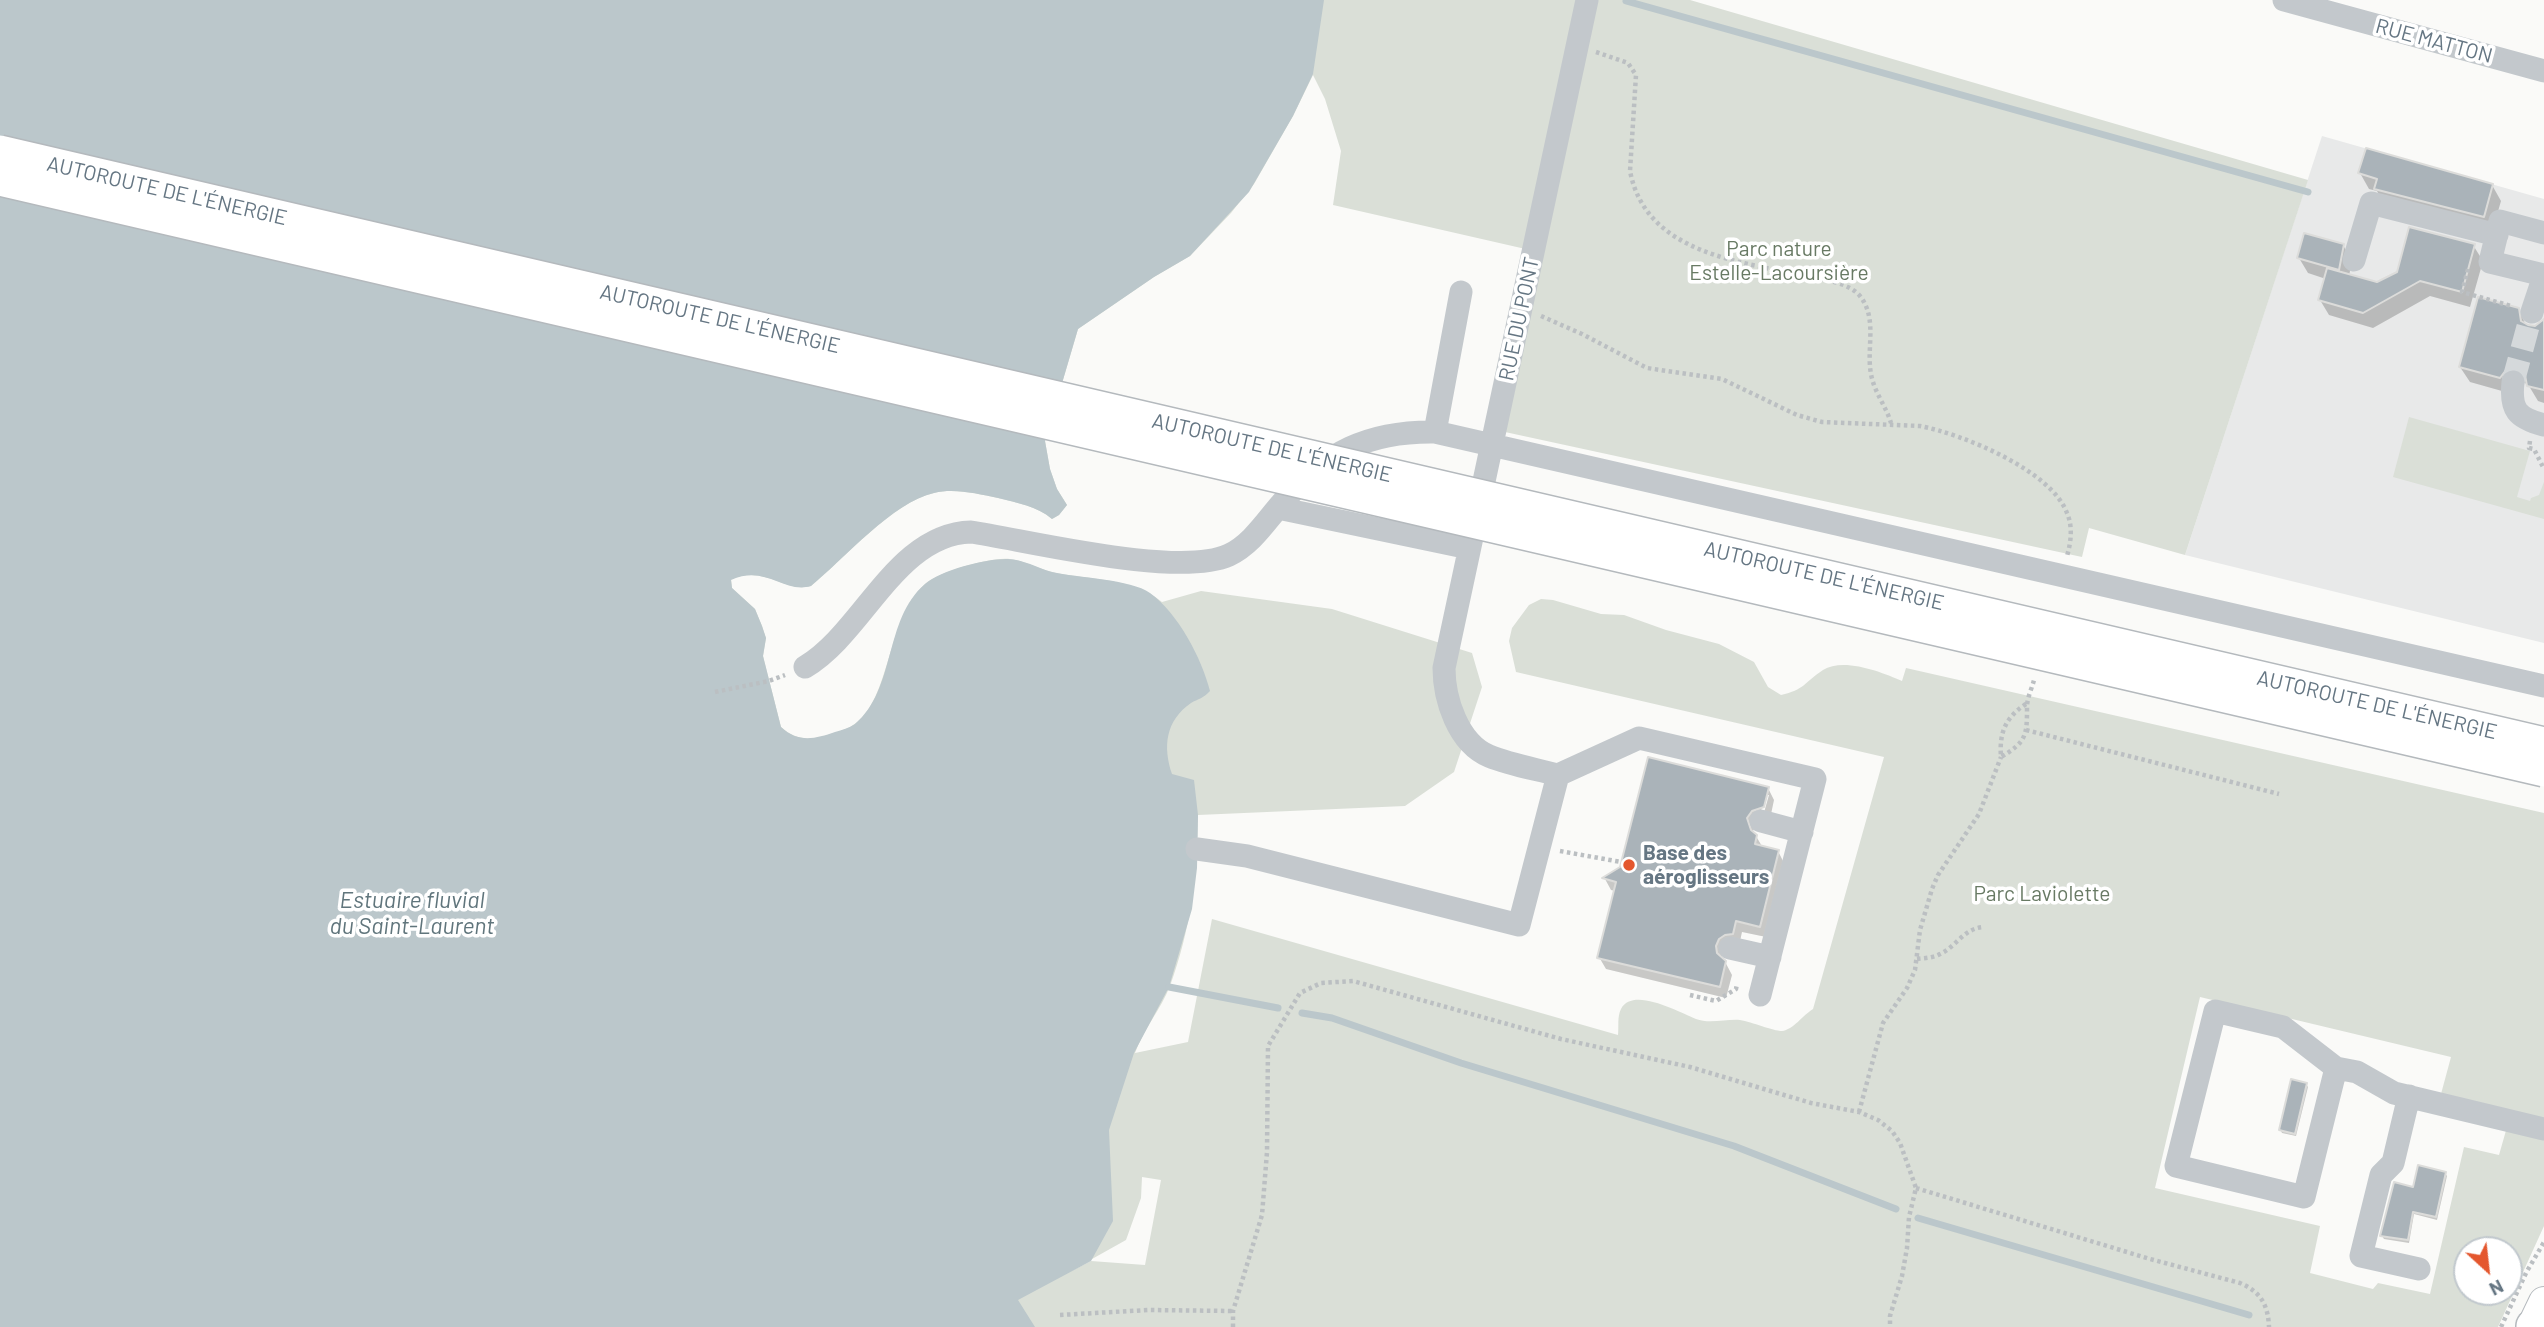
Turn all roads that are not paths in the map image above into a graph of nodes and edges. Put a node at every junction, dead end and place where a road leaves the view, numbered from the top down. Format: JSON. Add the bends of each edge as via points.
{"nodes":[{"id":1,"x":1587,"y":0,"type":"edge"},
{"id":2,"x":2284,"y":0,"type":"edge"},
{"id":3,"x":2544,"y":71,"type":"edge"},
{"id":4,"x":0,"y":152,"type":"edge"},
{"id":5,"x":0,"y":179,"type":"edge"},
{"id":6,"x":2544,"y":233,"type":"edge"},
{"id":7,"x":2497,"y":235,"type":"junction"},
{"id":8,"x":2354,"y":260,"type":"dead end"},
{"id":9,"x":2544,"y":276,"type":"edge"},
{"id":10,"x":1461,"y":292,"type":"dead end"},
{"id":11,"x":2526,"y":310,"type":"tunnel mouth"},
{"id":12,"x":2513,"y":382,"type":"tunnel mouth"},
{"id":13,"x":2538,"y":430,"type":"edge"},
{"id":14,"x":1435,"y":432,"type":"junction"},
{"id":15,"x":1492,"y":443,"type":"junction"},
{"id":16,"x":1278,"y":508,"type":"junction"},
{"id":17,"x":1469,"y":548,"type":"junction"},
{"id":18,"x":805,"y":667,"type":"dead end"},
{"id":19,"x":2544,"y":686,"type":"edge"},
{"id":20,"x":2544,"y":744,"type":"edge"},
{"id":21,"x":2544,"y":770,"type":"edge"},
{"id":22,"x":1558,"y":775,"type":"junction"},
{"id":23,"x":1760,"y":821,"type":"dead end"},
{"id":24,"x":1802,"y":832,"type":"junction"},
{"id":25,"x":1197,"y":849,"type":"dead end"},
{"id":26,"x":1730,"y":948,"type":"dead end"},
{"id":27,"x":1770,"y":957,"type":"junction"},
{"id":28,"x":1760,"y":995,"type":"dead end"},
{"id":29,"x":2336,"y":1068,"type":"junction"},
{"id":30,"x":2409,"y":1096,"type":"junction"},
{"id":31,"x":2544,"y":1129,"type":"edge"},
{"id":32,"x":2419,"y":1269,"type":"dead end"}],
"edges":[{"from":1,"to":15,"type":"street","name":"RUE DU PONT"},
{"from":2,"to":3,"type":"street","name":"RUE MATTON"},
{"from":4,"to":20,"type":"highway","name":"AUTOROUTE DE L'ÉNERGIE","bridge":true},
{"from":5,"to":21,"type":"highway","name":"AUTOROUTE DE L'ÉNERGIE","bridge":true},
{"from":6,"to":7,"type":"street","via":[[2500,221]]},
{"from":7,"to":8,"type":"street","via":[[2371,203]]},
{"from":7,"to":9,"type":"street","via":[[2490,262]]},
{"from":9,"to":11,"type":"street"},
{"from":10,"to":14,"type":"street"},
{"from":12,"to":13,"type":"street","via":[[2516,411]]},
{"from":14,"to":15,"type":"street"},
{"from":14,"to":16,"type":"street","via":[[1408,431],[1341,451]]},
{"from":15,"to":17,"type":"street","name":"RUE DU PONT"},
{"from":15,"to":19,"type":"street"},
{"from":16,"to":17,"type":"street"},
{"from":16,"to":18,"type":"street","via":[[1257,533],[1229,555],[1190,563],[971,532],[948,535],[899,569],[829,649]]},
{"from":17,"to":22,"type":"street","name":"RUE DU PONT","via":[[1446,656],[1444,683],[1452,712],[1471,744],[1490,757]]},
{"from":22,"to":24,"type":"street","via":[[1639,738],[1815,779]]},
{"from":22,"to":25,"type":"street","via":[[1519,925],[1247,856]]},
{"from":23,"to":24,"type":"street"},
{"from":24,"to":27,"type":"street","via":[[1778,890]]},
{"from":26,"to":27,"type":"street"},
{"from":27,"to":28,"type":"street"},
{"from":29,"to":29,"type":"street","via":[[2304,1197],[2176,1166],[2215,1011],[2283,1027]]},
{"from":29,"to":30,"type":"street","via":[[2357,1072],[2394,1093]]},
{"from":30,"to":31,"type":"street"},
{"from":30,"to":32,"type":"street","via":[[2393,1163],[2381,1175],[2361,1256]]}]}
